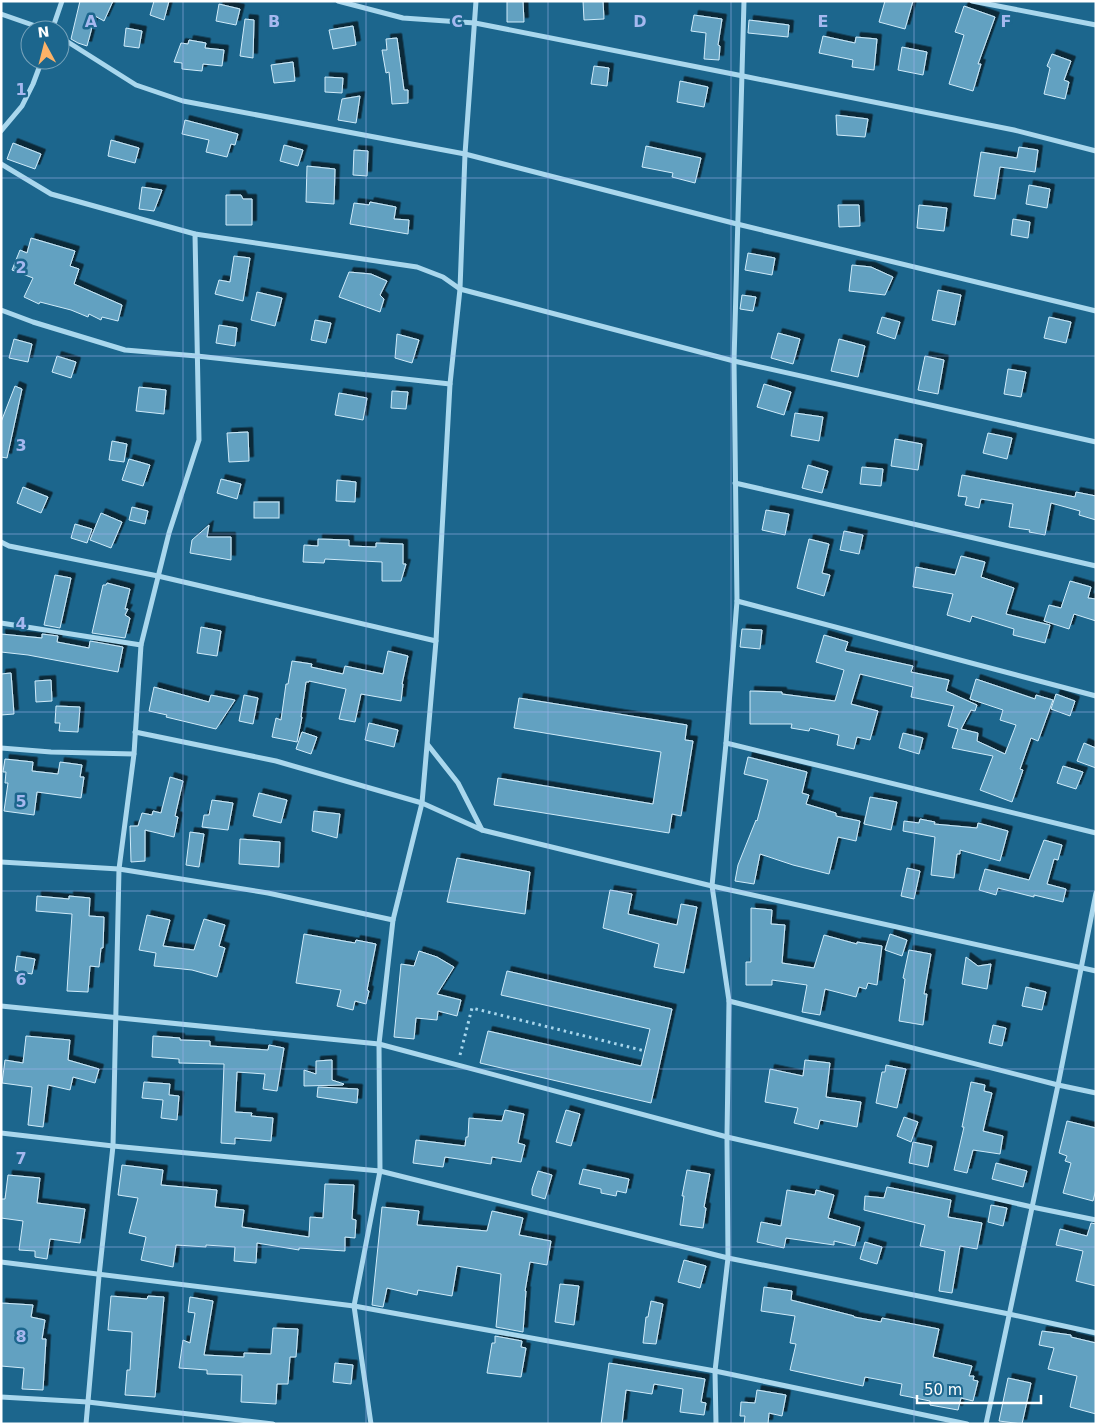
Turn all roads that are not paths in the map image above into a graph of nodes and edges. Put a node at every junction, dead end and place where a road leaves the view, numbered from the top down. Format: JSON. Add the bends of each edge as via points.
{"nodes":[{"id":1,"x":62,"y":1,"type":"edge"},
{"id":2,"x":338,"y":1,"type":"edge"},
{"id":3,"x":476,"y":1,"type":"edge"},
{"id":4,"x":744,"y":1,"type":"edge"},
{"id":5,"x":972,"y":1,"type":"edge"},
{"id":6,"x":1,"y":14,"type":"edge"},
{"id":7,"x":55,"y":20,"type":"edge"},
{"id":8,"x":20,"y":21,"type":"edge"},
{"id":9,"x":475,"y":23,"type":"junction"},
{"id":10,"x":1096,"y":25,"type":"edge"},
{"id":11,"x":70,"y":43,"type":"edge"},
{"id":12,"x":38,"y":70,"type":"edge"},
{"id":13,"x":743,"y":76,"type":"junction"},
{"id":14,"x":1,"y":131,"type":"edge"},
{"id":15,"x":1096,"y":151,"type":"edge"},
{"id":16,"x":465,"y":154,"type":"junction"},
{"id":17,"x":1,"y":164,"type":"edge"},
{"id":18,"x":737,"y":224,"type":"junction"},
{"id":19,"x":195,"y":234,"type":"junction"},
{"id":20,"x":460,"y":289,"type":"junction"},
{"id":21,"x":1,"y":310,"type":"edge"},
{"id":22,"x":1096,"y":311,"type":"edge"},
{"id":23,"x":197,"y":356,"type":"junction"},
{"id":24,"x":734,"y":361,"type":"junction"},
{"id":25,"x":450,"y":384,"type":"junction"},
{"id":26,"x":1096,"y":442,"type":"edge"},
{"id":27,"x":735,"y":483,"type":"junction"},
{"id":28,"x":1,"y":542,"type":"edge"},
{"id":29,"x":1096,"y":566,"type":"edge"},
{"id":30,"x":158,"y":576,"type":"junction"},
{"id":31,"x":737,"y":601,"type":"junction"},
{"id":32,"x":1,"y":623,"type":"edge"},
{"id":33,"x":436,"y":641,"type":"junction"},
{"id":34,"x":141,"y":645,"type":"junction"},
{"id":35,"x":1096,"y":696,"type":"edge"},
{"id":36,"x":135,"y":732,"type":"junction"},
{"id":37,"x":726,"y":743,"type":"junction"},
{"id":38,"x":427,"y":744,"type":"junction"},
{"id":39,"x":1,"y":748,"type":"edge"},
{"id":40,"x":134,"y":754,"type":"junction"},
{"id":41,"x":422,"y":803,"type":"junction"},
{"id":42,"x":482,"y":830,"type":"junction"},
{"id":43,"x":1096,"y":833,"type":"edge"},
{"id":44,"x":1,"y":862,"type":"edge"},
{"id":45,"x":119,"y":869,"type":"junction"},
{"id":46,"x":712,"y":886,"type":"junction"},
{"id":47,"x":1096,"y":892,"type":"edge"},
{"id":48,"x":393,"y":920,"type":"junction"},
{"id":49,"x":1080,"y":968,"type":"junction"},
{"id":50,"x":1096,"y":971,"type":"edge"},
{"id":51,"x":729,"y":1000,"type":"junction"},
{"id":52,"x":1,"y":1006,"type":"edge"},
{"id":53,"x":116,"y":1018,"type":"junction"},
{"id":54,"x":379,"y":1044,"type":"junction"},
{"id":55,"x":1058,"y":1085,"type":"junction"},
{"id":56,"x":1096,"y":1093,"type":"edge"},
{"id":57,"x":1,"y":1133,"type":"edge"},
{"id":58,"x":727,"y":1137,"type":"junction"},
{"id":59,"x":113,"y":1146,"type":"junction"},
{"id":60,"x":380,"y":1171,"type":"junction"},
{"id":61,"x":1032,"y":1207,"type":"junction"},
{"id":62,"x":1096,"y":1220,"type":"edge"},
{"id":63,"x":728,"y":1258,"type":"junction"},
{"id":64,"x":1,"y":1262,"type":"edge"},
{"id":65,"x":99,"y":1276,"type":"junction"},
{"id":66,"x":354,"y":1306,"type":"junction"},
{"id":67,"x":1009,"y":1314,"type":"junction"},
{"id":68,"x":1096,"y":1333,"type":"edge"},
{"id":69,"x":715,"y":1372,"type":"junction"},
{"id":70,"x":1,"y":1397,"type":"edge"},
{"id":71,"x":88,"y":1402,"type":"junction"},
{"id":72,"x":86,"y":1424,"type":"edge"},
{"id":73,"x":273,"y":1424,"type":"edge"},
{"id":74,"x":371,"y":1424,"type":"edge"},
{"id":75,"x":716,"y":1424,"type":"edge"},
{"id":76,"x":967,"y":1424,"type":"edge"},
{"id":77,"x":986,"y":1424,"type":"edge"}],
"edges":[{"from":1,"to":7,"type":"street"},
{"from":2,"to":9,"type":"street","via":[[404,18]]},
{"from":3,"to":9,"type":"street"},
{"from":4,"to":13,"type":"street"},
{"from":5,"to":10,"type":"street"},
{"from":6,"to":8,"type":"street"},
{"from":9,"to":13,"type":"street"},
{"from":9,"to":16,"type":"street"},
{"from":11,"to":16,"type":"street","via":[[136,85],[183,101]]},
{"from":12,"to":14,"type":"street","via":[[22,106]]},
{"from":13,"to":15,"type":"street","via":[[1014,130]]},
{"from":13,"to":18,"type":"street"},
{"from":16,"to":18,"type":"street"},
{"from":16,"to":20,"type":"street"},
{"from":17,"to":19,"type":"street","via":[[51,194]]},
{"from":18,"to":22,"type":"street"},
{"from":18,"to":24,"type":"street"},
{"from":19,"to":20,"type":"street","via":[[417,267],[443,276]]},
{"from":19,"to":23,"type":"street"},
{"from":20,"to":24,"type":"street"},
{"from":20,"to":25,"type":"street"},
{"from":21,"to":23,"type":"street","via":[[124,350]]},
{"from":23,"to":25,"type":"street"},
{"from":23,"to":30,"type":"street","via":[[199,440]]},
{"from":24,"to":26,"type":"street"},
{"from":24,"to":27,"type":"street"},
{"from":25,"to":33,"type":"street"},
{"from":27,"to":29,"type":"street"},
{"from":27,"to":31,"type":"street"},
{"from":28,"to":30,"type":"street"},
{"from":30,"to":33,"type":"street"},
{"from":30,"to":34,"type":"street"},
{"from":31,"to":35,"type":"street"},
{"from":31,"to":37,"type":"street"},
{"from":32,"to":34,"type":"street"},
{"from":33,"to":38,"type":"street"},
{"from":34,"to":36,"type":"street"},
{"from":36,"to":40,"type":"street"},
{"from":36,"to":41,"type":"street","via":[[276,761]]},
{"from":37,"to":43,"type":"street"},
{"from":37,"to":46,"type":"street"},
{"from":38,"to":41,"type":"street"},
{"from":38,"to":42,"type":"street","via":[[458,783]]},
{"from":39,"to":40,"type":"street"},
{"from":40,"to":45,"type":"street"},
{"from":41,"to":42,"type":"street"},
{"from":41,"to":48,"type":"street"},
{"from":42,"to":46,"type":"street"},
{"from":44,"to":45,"type":"street"},
{"from":45,"to":48,"type":"street","via":[[268,894]]},
{"from":45,"to":53,"type":"street"},
{"from":46,"to":49,"type":"street"},
{"from":46,"to":51,"type":"street"},
{"from":47,"to":49,"type":"street"},
{"from":48,"to":54,"type":"street"},
{"from":49,"to":50,"type":"street"},
{"from":49,"to":55,"type":"street"},
{"from":51,"to":55,"type":"street"},
{"from":51,"to":58,"type":"street"},
{"from":52,"to":53,"type":"street"},
{"from":53,"to":54,"type":"street"},
{"from":53,"to":59,"type":"street"},
{"from":54,"to":58,"type":"street"},
{"from":54,"to":60,"type":"street"},
{"from":55,"to":56,"type":"street"},
{"from":55,"to":61,"type":"street"},
{"from":57,"to":59,"type":"street"},
{"from":58,"to":61,"type":"street"},
{"from":58,"to":63,"type":"street"},
{"from":59,"to":60,"type":"street"},
{"from":59,"to":65,"type":"street"},
{"from":60,"to":63,"type":"street"},
{"from":60,"to":66,"type":"street"},
{"from":61,"to":62,"type":"street"},
{"from":61,"to":67,"type":"street"},
{"from":63,"to":67,"type":"street"},
{"from":63,"to":69,"type":"street"},
{"from":64,"to":65,"type":"street"},
{"from":65,"to":66,"type":"street"},
{"from":65,"to":71,"type":"street"},
{"from":66,"to":69,"type":"street"},
{"from":66,"to":74,"type":"street"},
{"from":67,"to":68,"type":"street"},
{"from":67,"to":77,"type":"street"},
{"from":69,"to":75,"type":"street"},
{"from":69,"to":76,"type":"street"},
{"from":70,"to":71,"type":"street"},
{"from":71,"to":72,"type":"street"},
{"from":71,"to":73,"type":"street"}]}
